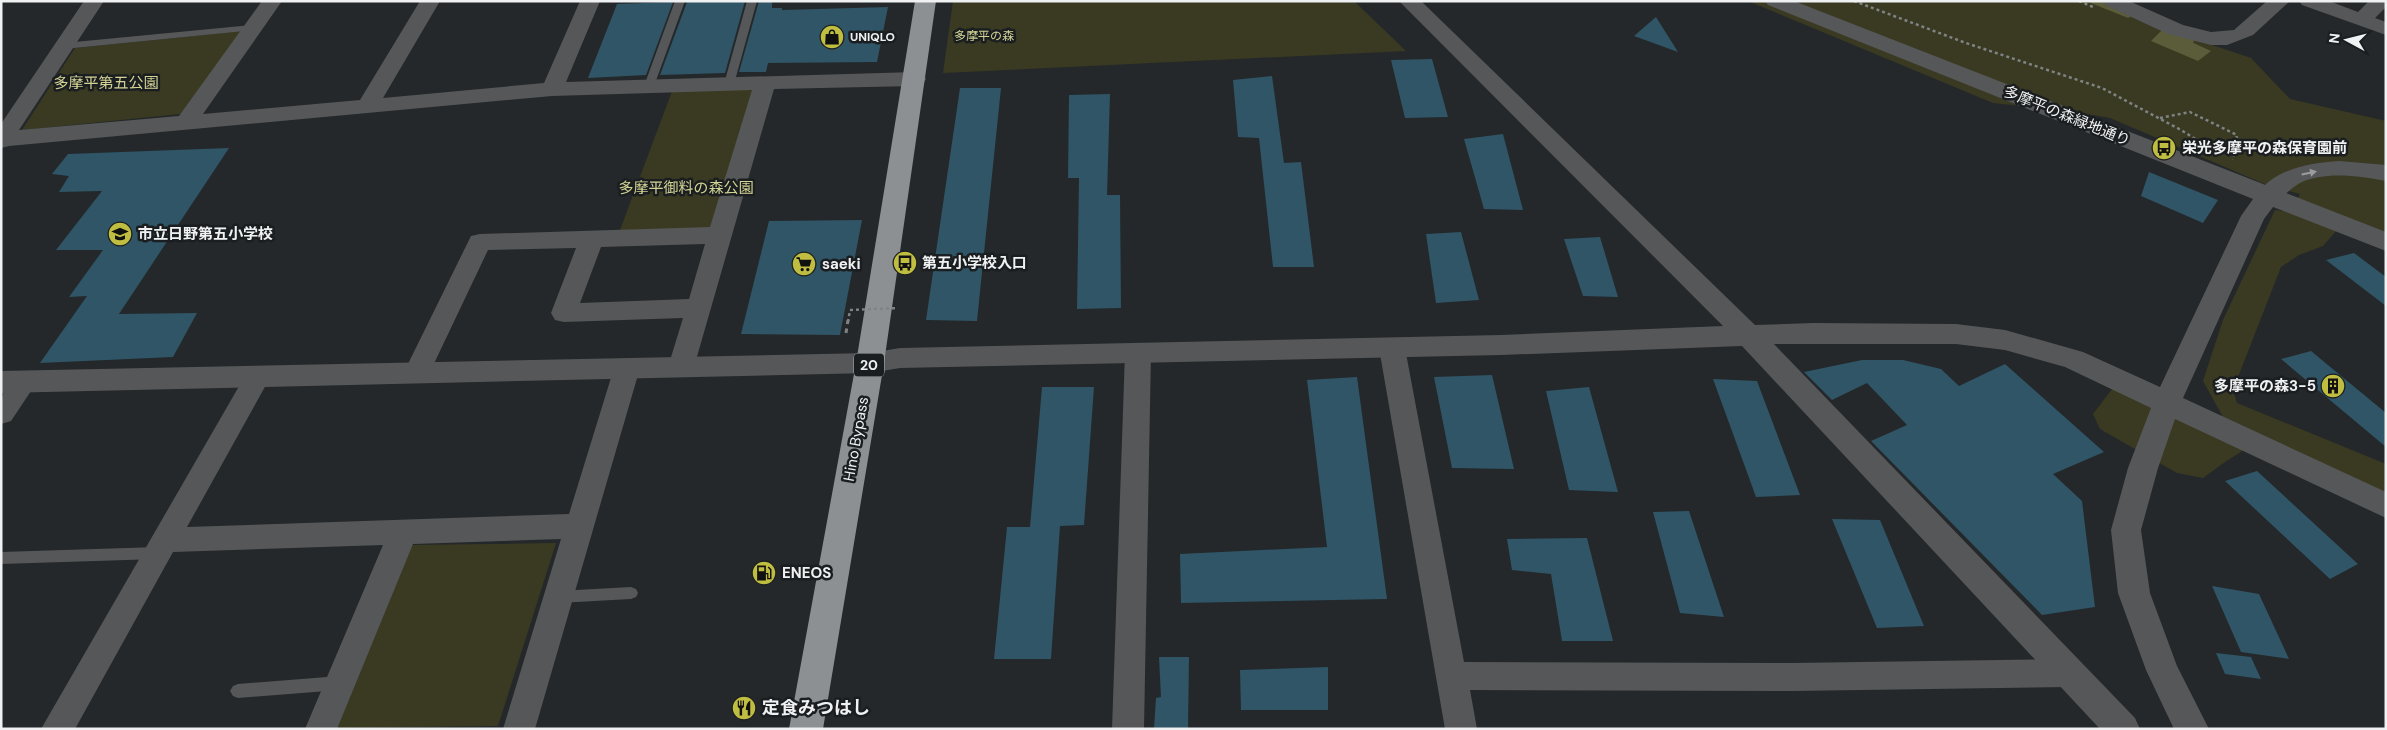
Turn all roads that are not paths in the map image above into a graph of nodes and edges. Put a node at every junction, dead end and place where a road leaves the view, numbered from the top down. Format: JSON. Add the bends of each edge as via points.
{"nodes":[{"id":1,"x":94,"y":1,"type":"edge"},
{"id":2,"x":272,"y":1,"type":"edge"},
{"id":3,"x":430,"y":1,"type":"edge"},
{"id":4,"x":590,"y":1,"type":"edge"},
{"id":5,"x":680,"y":1,"type":"edge"},
{"id":6,"x":752,"y":1,"type":"edge"},
{"id":7,"x":926,"y":1,"type":"edge"},
{"id":8,"x":1409,"y":1,"type":"edge"},
{"id":9,"x":1775,"y":1,"type":"edge"},
{"id":10,"x":2112,"y":1,"type":"edge"},
{"id":11,"x":2280,"y":1,"type":"edge"},
{"id":12,"x":2309,"y":1,"type":"edge"},
{"id":13,"x":2380,"y":1,"type":"edge"},
{"id":14,"x":2362,"y":20,"type":"junction"},
{"id":15,"x":252,"y":28,"type":"junction"},
{"id":16,"x":2386,"y":29,"type":"edge"},
{"id":17,"x":64,"y":46,"type":"junction"},
{"id":18,"x":914,"y":79,"type":"junction"},
{"id":19,"x":765,"y":83,"type":"junction"},
{"id":20,"x":729,"y":84,"type":"junction"},
{"id":21,"x":649,"y":86,"type":"junction"},
{"id":22,"x":552,"y":89,"type":"junction"},
{"id":23,"x":367,"y":106,"type":"junction"},
{"id":24,"x":185,"y":123,"type":"junction"},
{"id":25,"x":2,"y":140,"type":"edge"},
{"id":26,"x":2386,"y":173,"type":"edge"},
{"id":27,"x":2268,"y":196,"type":"junction"},
{"id":28,"x":720,"y":235,"type":"junction"},
{"id":29,"x":592,"y":238,"type":"junction"},
{"id":30,"x":2386,"y":242,"type":"edge"},
{"id":31,"x":698,"y":308,"type":"junction"},
{"id":32,"x":1749,"y":336,"type":"junction"},
{"id":33,"x":1392,"y":348,"type":"junction"},
{"id":34,"x":1138,"y":352,"type":"junction"},
{"id":35,"x":870,"y":363,"type":"junction"},
{"id":36,"x":627,"y":368,"type":"junction"},
{"id":37,"x":680,"y":368,"type":"junction"},
{"id":38,"x":417,"y":372,"type":"junction"},
{"id":39,"x":258,"y":376,"type":"junction"},
{"id":40,"x":13,"y":382,"type":"edge"},
{"id":41,"x":2167,"y":402,"type":"junction"},
{"id":42,"x":1,"y":414,"type":"edge"},
{"id":43,"x":2386,"y":506,"type":"edge"},
{"id":44,"x":579,"y":526,"type":"junction"},
{"id":45,"x":403,"y":532,"type":"junction"},
{"id":46,"x":162,"y":547,"type":"junction"},
{"id":47,"x":1,"y":558,"type":"edge"},
{"id":48,"x":631,"y":593,"type":"dead end"},
{"id":49,"x":558,"y":597,"type":"junction"},
{"id":50,"x":2069,"y":673,"type":"junction"},
{"id":51,"x":1453,"y":676,"type":"junction"},
{"id":52,"x":340,"y":683,"type":"junction"},
{"id":53,"x":238,"y":690,"type":"dead end"},
{"id":54,"x":57,"y":729,"type":"edge"},
{"id":55,"x":321,"y":729,"type":"edge"},
{"id":56,"x":519,"y":729,"type":"edge"},
{"id":57,"x":806,"y":729,"type":"edge"},
{"id":58,"x":1128,"y":729,"type":"edge"},
{"id":59,"x":1461,"y":729,"type":"edge"},
{"id":60,"x":2123,"y":729,"type":"edge"},
{"id":61,"x":2192,"y":729,"type":"edge"}],
"edges":[{"from":1,"to":17,"type":"street"},
{"from":2,"to":15,"type":"street"},
{"from":3,"to":23,"type":"street"},
{"from":4,"to":22,"type":"street"},
{"from":5,"to":21,"type":"lane"},
{"from":6,"to":20,"type":"lane"},
{"from":7,"to":18,"type":"highway","name":"Hino Bypass","number":"20"},
{"from":8,"to":32,"type":"street"},
{"from":9,"to":27,"type":"street","name":"多摩平の森緑地通り"},
{"from":10,"to":11,"type":"street","via":[[2197,37],[2219,39],[2240,34]]},
{"from":12,"to":14,"type":"street"},
{"from":13,"to":14,"type":"street"},
{"from":14,"to":16,"type":"street"},
{"from":15,"to":17,"type":"lane"},
{"from":15,"to":24,"type":"street"},
{"from":17,"to":25,"type":"street"},
{"from":18,"to":19,"type":"street"},
{"from":18,"to":35,"type":"highway","name":"Hino Bypass","number":"20"},
{"from":19,"to":20,"type":"street"},
{"from":19,"to":28,"type":"street"},
{"from":20,"to":21,"type":"street"},
{"from":21,"to":22,"type":"street"},
{"from":22,"to":23,"type":"street"},
{"from":23,"to":24,"type":"street"},
{"from":24,"to":25,"type":"street"},
{"from":27,"to":26,"type":"street","one_way":true,"via":[[2292,177],[2316,171],[2352,169]]},
{"from":27,"to":30,"type":"street","name":"多摩平の森緑地通り"},
{"from":27,"to":41,"type":"street","via":[[2253,216]]},
{"from":28,"to":29,"type":"street"},
{"from":28,"to":31,"type":"street"},
{"from":29,"to":31,"type":"street","via":[[564,313]]},
{"from":29,"to":38,"type":"street","via":[[480,242]]},
{"from":31,"to":37,"type":"street"},
{"from":32,"to":33,"type":"street"},
{"from":32,"to":41,"type":"street","via":[[1956,334],[2005,340],[2073,358]]},
{"from":32,"to":50,"type":"street"},
{"from":33,"to":34,"type":"street"},
{"from":33,"to":51,"type":"street"},
{"from":34,"to":35,"type":"street","via":[[900,358]]},
{"from":34,"to":58,"type":"street"},
{"from":35,"to":37,"type":"street"},
{"from":35,"to":57,"type":"highway","name":"Hino Bypass","number":"20"},
{"from":36,"to":37,"type":"street"},
{"from":36,"to":38,"type":"street"},
{"from":36,"to":44,"type":"street"},
{"from":38,"to":39,"type":"street"},
{"from":39,"to":40,"type":"street"},
{"from":39,"to":46,"type":"street"},
{"from":40,"to":42,"type":"street"},
{"from":41,"to":43,"type":"street"},
{"from":41,"to":61,"type":"street","via":[[2143,468],[2126,530],[2134,593],[2162,670]]},
{"from":44,"to":45,"type":"street"},
{"from":44,"to":49,"type":"street"},
{"from":45,"to":46,"type":"street"},
{"from":45,"to":52,"type":"street"},
{"from":46,"to":47,"type":"lane"},
{"from":46,"to":54,"type":"street"},
{"from":48,"to":49,"type":"lane"},
{"from":49,"to":56,"type":"street"},
{"from":50,"to":51,"type":"street","via":[[1792,677]]},
{"from":50,"to":60,"type":"street"},
{"from":51,"to":59,"type":"street"},
{"from":52,"to":53,"type":"lane"},
{"from":52,"to":55,"type":"street"}]}
